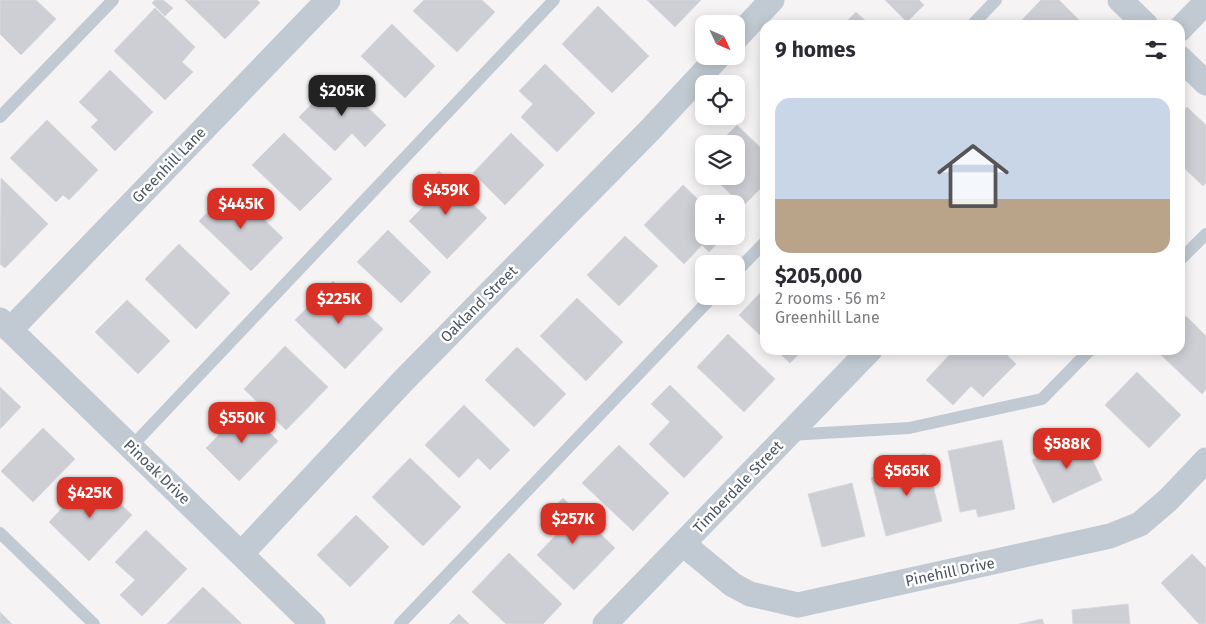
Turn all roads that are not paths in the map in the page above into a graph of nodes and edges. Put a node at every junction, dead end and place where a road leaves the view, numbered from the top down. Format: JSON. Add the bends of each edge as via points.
{"nodes":[{"id":1,"x":113,"y":0,"type":"edge"},
{"id":2,"x":328,"y":0,"type":"edge"},
{"id":3,"x":554,"y":0,"type":"edge"},
{"id":4,"x":772,"y":0,"type":"edge"},
{"id":5,"x":996,"y":0,"type":"edge"},
{"id":6,"x":1120,"y":0,"type":"edge"},
{"id":7,"x":1206,"y":2,"type":"edge"},
{"id":8,"x":977,"y":20,"type":"edge"},
{"id":9,"x":1141,"y":20,"type":"edge"},
{"id":10,"x":1185,"y":24,"type":"edge"},
{"id":11,"x":745,"y":28,"type":"edge"},
{"id":12,"x":1185,"y":63,"type":"edge"},
{"id":13,"x":711,"y":65,"type":"edge"},
{"id":14,"x":1206,"y":83,"type":"edge"},
{"id":15,"x":0,"y":117,"type":"edge"},
{"id":16,"x":1206,"y":234,"type":"edge"},
{"id":17,"x":760,"y":247,"type":"edge"},
{"id":18,"x":1185,"y":255,"type":"edge"},
{"id":19,"x":745,"y":263,"type":"edge"},
{"id":20,"x":704,"y":305,"type":"edge"},
{"id":21,"x":5,"y":325,"type":"edge"},
{"id":22,"x":865,"y":355,"type":"edge"},
{"id":23,"x":1085,"y":355,"type":"edge"},
{"id":24,"x":788,"y":435,"type":"junction"},
{"id":25,"x":131,"y":447,"type":"junction"},
{"id":26,"x":1206,"y":460,"type":"edge"},
{"id":27,"x":0,"y":533,"type":"edge"},
{"id":28,"x":683,"y":544,"type":"junction"},
{"id":29,"x":241,"y":554,"type":"junction"},
{"id":30,"x":94,"y":624,"type":"edge"},
{"id":31,"x":313,"y":624,"type":"edge"},
{"id":32,"x":400,"y":624,"type":"edge"},
{"id":33,"x":605,"y":624,"type":"edge"}],
"edges":[{"from":1,"to":15,"type":"lane"},
{"from":2,"to":21,"type":"street","name":"Greenhill Lane"},
{"from":3,"to":25,"type":"lane"},
{"from":4,"to":11,"type":"street"},
{"from":5,"to":8,"type":"lane"},
{"from":6,"to":9,"type":"street"},
{"from":7,"to":10,"type":"street"},
{"from":12,"to":14,"type":"street"},
{"from":13,"to":29,"type":"street","name":"Oakland Street","via":[[404,380]]},
{"from":16,"to":18,"type":"lane"},
{"from":17,"to":19,"type":"lane"},
{"from":20,"to":32,"type":"lane"},
{"from":21,"to":25,"type":"street","name":"Pinoak Drive"},
{"from":22,"to":24,"type":"street","name":"Timberdale Street"},
{"from":23,"to":24,"type":"lane","via":[[1042,399],[909,428]]},
{"from":24,"to":28,"type":"street","name":"Timberdale Street"},
{"from":25,"to":29,"type":"street","name":"Pinoak Drive"},
{"from":26,"to":28,"type":"street","name":"Pinehill Drive","via":[[1140,524],[1110,536],[798,605],[750,594],[733,585]]},
{"from":27,"to":30,"type":"lane"},
{"from":28,"to":33,"type":"street","name":"Timberdale Street"},
{"from":29,"to":31,"type":"street","name":"Pinoak Drive"}]}
